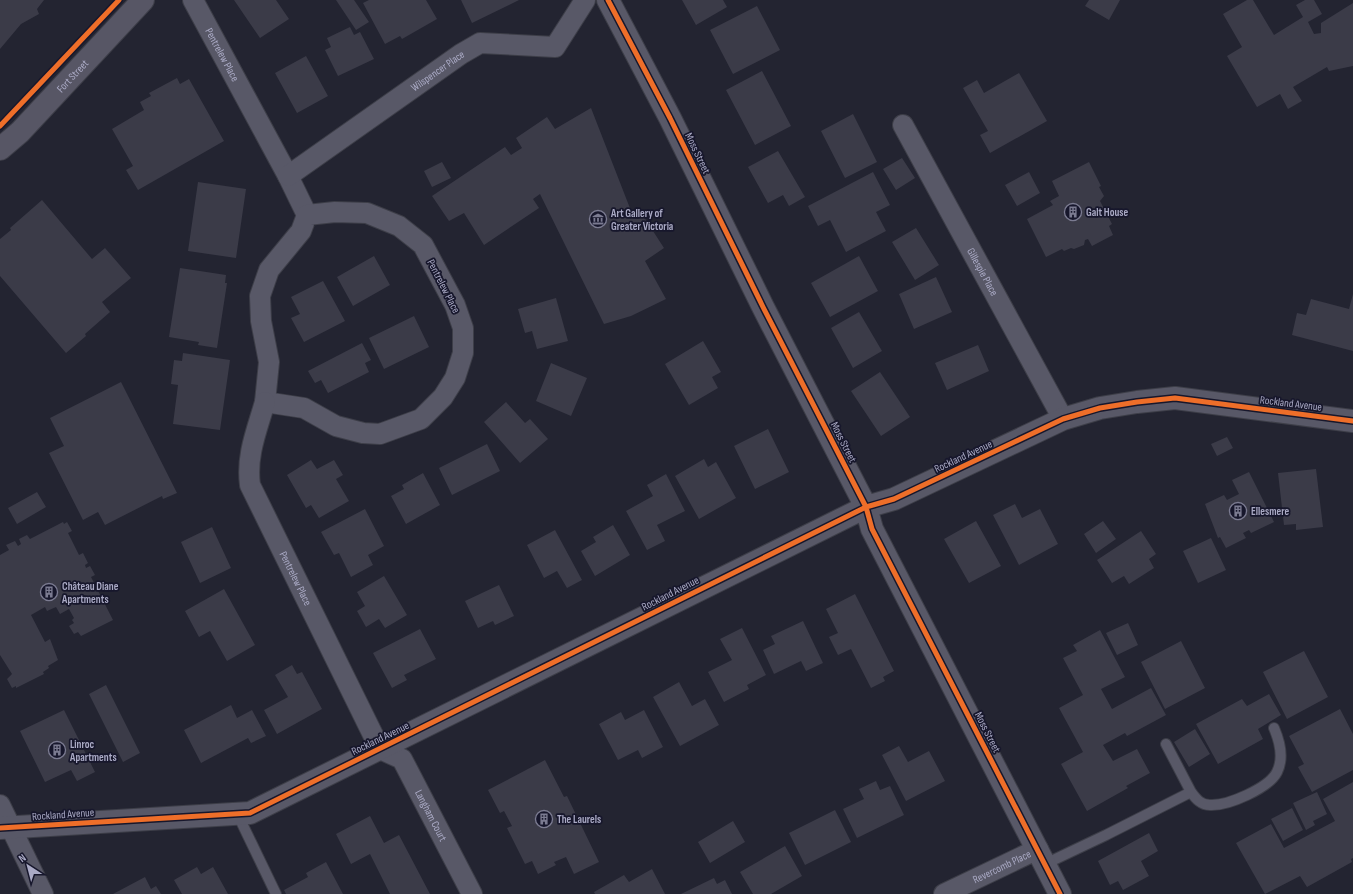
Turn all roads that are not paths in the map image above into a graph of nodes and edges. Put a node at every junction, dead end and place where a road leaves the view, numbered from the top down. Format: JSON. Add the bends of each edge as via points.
{"nodes":[{"id":1,"x":143,"y":0,"type":"edge"},
{"id":2,"x":193,"y":0,"type":"edge"},
{"id":3,"x":585,"y":0,"type":"edge"},
{"id":4,"x":608,"y":0,"type":"edge"},
{"id":5,"x":903,"y":125,"type":"dead end"},
{"id":6,"x":0,"y":150,"type":"edge"},
{"id":7,"x":288,"y":176,"type":"junction"},
{"id":8,"x":307,"y":215,"type":"junction"},
{"id":9,"x":265,"y":402,"type":"junction"},
{"id":10,"x":1063,"y":419,"type":"junction"},
{"id":11,"x":1353,"y":421,"type":"edge"},
{"id":12,"x":866,"y":507,"type":"junction"},
{"id":13,"x":1274,"y":728,"type":"dead end"},
{"id":14,"x":1166,"y":744,"type":"dead end"},
{"id":15,"x":380,"y":749,"type":"junction"},
{"id":16,"x":1191,"y":792,"type":"junction"},
{"id":17,"x":0,"y":805,"type":"edge"},
{"id":18,"x":237,"y":813,"type":"junction"},
{"id":19,"x":6,"y":828,"type":"edge"},
{"id":20,"x":1041,"y":856,"type":"junction"},
{"id":21,"x":43,"y":894,"type":"edge"},
{"id":22,"x":276,"y":894,"type":"edge"},
{"id":23,"x":472,"y":894,"type":"edge"},
{"id":24,"x":944,"y":894,"type":"edge"},
{"id":25,"x":1060,"y":894,"type":"edge"}],
"edges":[{"from":1,"to":6,"type":"main road","name":"Fort Street","via":[[31,121]]},
{"from":2,"to":7,"type":"street","name":"Pentrelew Place"},
{"from":3,"to":7,"type":"street","name":"Wilspencer Place","via":[[555,47],[480,43]]},
{"from":4,"to":12,"type":"street","name":"Moss Street","via":[[670,118],[762,308]]},
{"from":5,"to":10,"type":"street","name":"Gillespie Place"},
{"from":7,"to":8,"type":"street","name":"Pentrelew Place"},
{"from":8,"to":9,"type":"street","name":"Pentrelew Place","via":[[301,232],[269,270],[260,296],[261,321],[269,362]]},
{"from":8,"to":9,"type":"street","name":"Pentrelew Place","via":[[335,212],[367,213],[399,226],[423,245],[455,305],[463,328],[463,353],[456,378],[443,397],[421,419],[380,434],[362,433],[336,426],[304,408]]},
{"from":9,"to":15,"type":"street","name":"Pentrelew Place","via":[[250,451],[250,485]]},
{"from":10,"to":11,"type":"street","name":"Rockland Avenue","via":[[1100,408],[1175,398]]},
{"from":10,"to":12,"type":"street","name":"Rockland Avenue","via":[[894,499]]},
{"from":12,"to":15,"type":"street","name":"Rockland Avenue"},
{"from":12,"to":20,"type":"street","name":"Moss Street","via":[[872,529]]},
{"from":13,"to":16,"type":"lane","via":[[1280,741],[1281,757],[1278,771],[1272,780],[1251,793],[1224,803],[1210,805],[1200,802]]},
{"from":14,"to":16,"type":"lane"},
{"from":15,"to":18,"type":"street","name":"Rockland Avenue","via":[[250,813]]},
{"from":15,"to":23,"type":"street","name":"Langham Court","via":[[402,759]]},
{"from":16,"to":20,"type":"lane"},
{"from":17,"to":19,"type":"street"},
{"from":18,"to":19,"type":"street","name":"Rockland Avenue"},
{"from":18,"to":22,"type":"lane"},
{"from":19,"to":21,"type":"street"},
{"from":20,"to":24,"type":"street","name":"Revercomb Place"},
{"from":20,"to":25,"type":"street","name":"Moss Street"}]}
